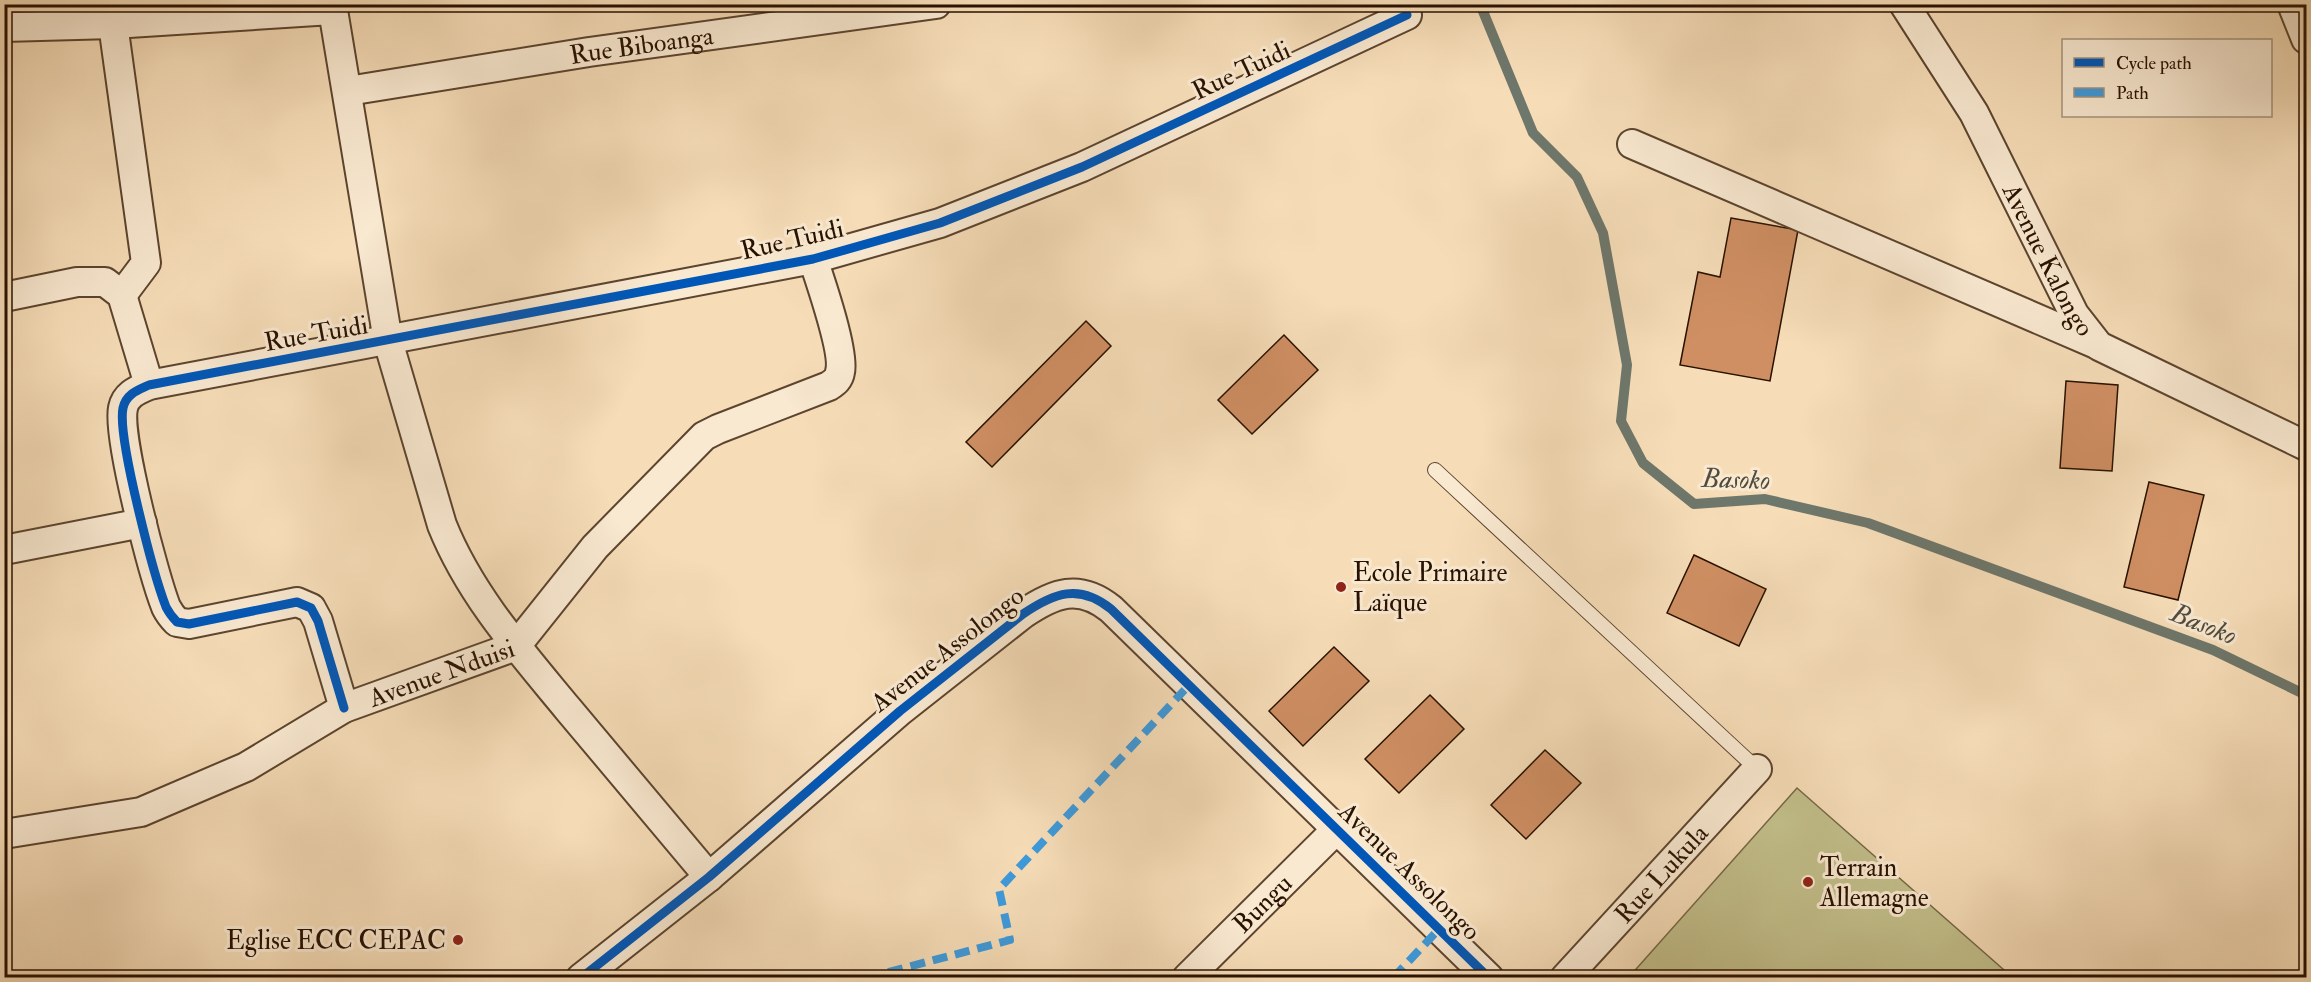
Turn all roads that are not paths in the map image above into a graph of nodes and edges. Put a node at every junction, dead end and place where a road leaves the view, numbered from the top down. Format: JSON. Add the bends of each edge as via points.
{"nodes":[{"id":1,"x":936,"y":4,"type":"edge"},
{"id":2,"x":1904,"y":4,"type":"edge"},
{"id":3,"x":2292,"y":4,"type":"edge"},
{"id":4,"x":332,"y":7,"type":"edge"},
{"id":5,"x":1407,"y":15,"type":"dead end"},
{"id":6,"x":113,"y":24,"type":"junction"},
{"id":7,"x":4,"y":27,"type":"edge"},
{"id":8,"x":2307,"y":39,"type":"edge"},
{"id":9,"x":348,"y":92,"type":"junction"},
{"id":10,"x":1632,"y":144,"type":"dead end"},
{"id":11,"x":813,"y":259,"type":"junction"},
{"id":12,"x":122,"y":295,"type":"junction"},
{"id":13,"x":4,"y":297,"type":"edge"},
{"id":14,"x":388,"y":341,"type":"junction"},
{"id":15,"x":2099,"y":346,"type":"junction"},
{"id":16,"x":149,"y":385,"type":"junction"},
{"id":17,"x":2307,"y":446,"type":"edge"},
{"id":18,"x":1435,"y":470,"type":"dead end"},
{"id":19,"x":142,"y":523,"type":"junction"},
{"id":20,"x":4,"y":550,"type":"edge"},
{"id":21,"x":516,"y":646,"type":"junction"},
{"id":22,"x":344,"y":708,"type":"junction"},
{"id":23,"x":1757,"y":769,"type":"joint"},
{"id":24,"x":8,"y":826,"type":"edge"},
{"id":25,"x":1336,"y":829,"type":"junction"},
{"id":26,"x":709,"y":877,"type":"junction"},
{"id":27,"x":581,"y":978,"type":"edge"},
{"id":28,"x":1187,"y":978,"type":"edge"},
{"id":29,"x":1489,"y":978,"type":"edge"},
{"id":30,"x":1565,"y":978,"type":"edge"}],
"edges":[{"from":1,"to":9,"type":"street","name":"Rue Biboanga","via":[[589,52]]},
{"from":2,"to":15,"type":"street","name":"Avenue Kalongo","via":[[1974,113],[2074,314]]},
{"from":3,"to":8,"type":"street"},
{"from":4,"to":6,"type":"street"},
{"from":4,"to":9,"type":"street"},
{"from":5,"to":11,"type":"street","name":"Rue Tuidi","via":[[1082,167],[939,223]]},
{"from":6,"to":7,"type":"street"},
{"from":6,"to":12,"type":"street","via":[[146,263]]},
{"from":9,"to":14,"type":"street"},
{"from":10,"to":15,"type":"street"},
{"from":11,"to":14,"type":"street","name":"Rue Tuidi"},
{"from":11,"to":21,"type":"street","name":"Avenue Nduisi","via":[[830,315],[841,369],[838,379],[704,436],[595,547]]},
{"from":12,"to":13,"type":"street","via":[[105,282],[77,282]]},
{"from":12,"to":16,"type":"street"},
{"from":14,"to":16,"type":"street","name":"Rue Tuidi"},
{"from":14,"to":21,"type":"street","via":[[453,552]]},
{"from":15,"to":17,"type":"street","name":"Avenue Kalongo"},
{"from":16,"to":19,"type":"street","via":[[131,393],[123,408],[123,431]]},
{"from":18,"to":23,"type":"lane"},
{"from":19,"to":20,"type":"street"},
{"from":19,"to":22,"type":"street","via":[[167,610],[177,622],[189,624],[297,602],[311,608]]},
{"from":21,"to":22,"type":"street","name":"Avenue Nduisi"},
{"from":21,"to":26,"type":"street"},
{"from":22,"to":24,"type":"street","name":"Avenue Nduisi","via":[[246,767],[141,812]]},
{"from":23,"to":30,"type":"street","name":"Rue Lukula"},
{"from":25,"to":26,"type":"street","name":"Avenue Assolongo","via":[[1111,609],[1095,596],[1058,595],[1023,615],[900,711]]},
{"from":25,"to":28,"type":"street","name":"Bungu"},
{"from":25,"to":29,"type":"street","name":"Avenue Assolongo"},
{"from":26,"to":27,"type":"street","name":"Avenue Assolongo"}]}
